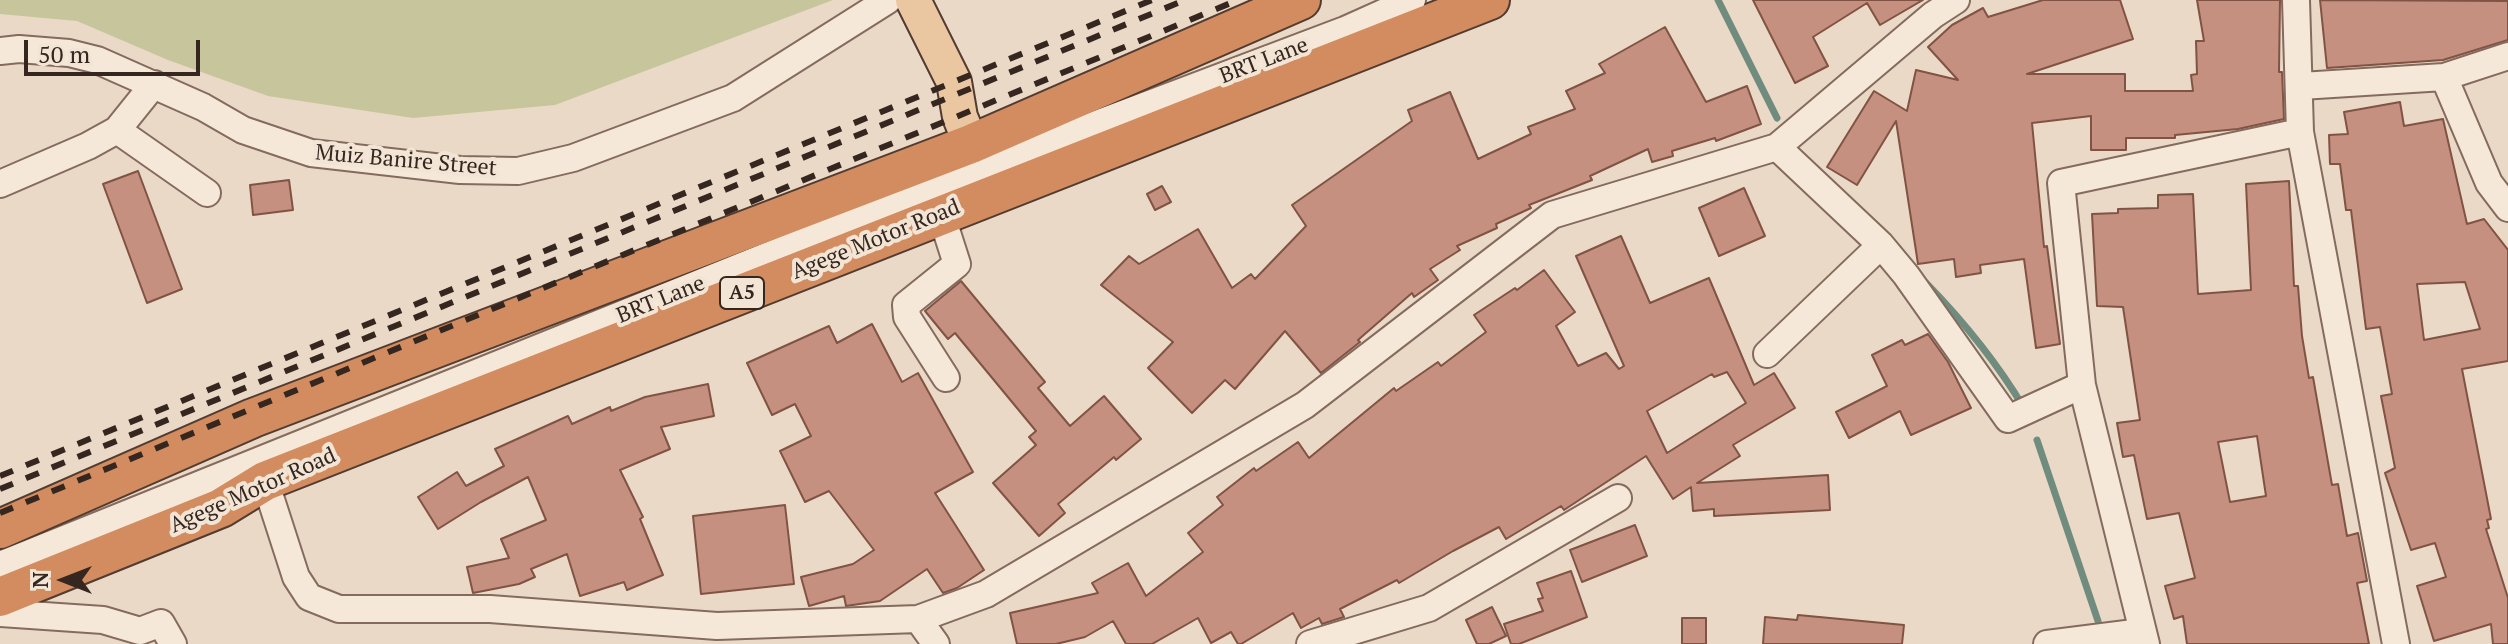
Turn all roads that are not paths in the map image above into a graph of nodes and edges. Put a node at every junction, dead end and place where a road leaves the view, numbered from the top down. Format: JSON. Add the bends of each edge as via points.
{"nodes":[{"id":1,"x":888,"y":0,"type":"edge"},
{"id":2,"x":913,"y":0,"type":"edge"},
{"id":3,"x":1301,"y":0,"type":"edge"},
{"id":4,"x":1412,"y":0,"type":"edge"},
{"id":5,"x":1490,"y":0,"type":"edge"},
{"id":6,"x":1956,"y":0,"type":"edge"},
{"id":7,"x":2296,"y":0,"type":"edge"},
{"id":8,"x":0,"y":51,"type":"edge"},
{"id":9,"x":2508,"y":56,"type":"edge"},
{"id":10,"x":2444,"y":77,"type":"junction"},
{"id":11,"x":154,"y":84,"type":"junction"},
{"id":12,"x":2301,"y":86,"type":"junction"},
{"id":13,"x":117,"y":130,"type":"junction"},
{"id":14,"x":2300,"y":132,"type":"junction"},
{"id":15,"x":971,"y":144,"type":"junction"},
{"id":16,"x":1777,"y":147,"type":"junction"},
{"id":17,"x":0,"y":184,"type":"edge"},
{"id":18,"x":207,"y":193,"type":"dead end"},
{"id":19,"x":2508,"y":208,"type":"edge"},
{"id":20,"x":941,"y":214,"type":"junction"},
{"id":21,"x":1881,"y":245,"type":"junction"},
{"id":22,"x":1767,"y":354,"type":"dead end"},
{"id":23,"x":946,"y":378,"type":"dead end"},
{"id":24,"x":2082,"y":385,"type":"junction"},
{"id":25,"x":265,"y":481,"type":"junction"},
{"id":26,"x":1618,"y":498,"type":"dead end"},
{"id":27,"x":0,"y":529,"type":"edge"},
{"id":28,"x":0,"y":565,"type":"edge"},
{"id":29,"x":0,"y":597,"type":"edge"},
{"id":30,"x":0,"y":613,"type":"edge"},
{"id":31,"x":918,"y":619,"type":"junction"},
{"id":32,"x":167,"y":633,"type":"edge"},
{"id":33,"x":2144,"y":638,"type":"edge"},
{"id":34,"x":936,"y":644,"type":"edge"},
{"id":35,"x":1310,"y":644,"type":"edge"},
{"id":36,"x":2047,"y":644,"type":"edge"},
{"id":37,"x":2396,"y":644,"type":"edge"}],
"edges":[{"from":1,"to":11,"type":"street","name":"Muiz Banire Street","via":[[733,98],[573,158],[518,171],[460,170],[311,153],[243,130]]},
{"from":2,"to":15,"type":"main road","via":[[954,82]]},
{"from":3,"to":15,"type":"highway"},
{"from":4,"to":28,"type":"street","name":"BRT Lane"},
{"from":5,"to":20,"type":"highway","name":"Agege Motor Road","number":"A5"},
{"from":6,"to":16,"type":"street"},
{"from":7,"to":12,"type":"street"},
{"from":8,"to":11,"type":"street","name":"Muiz Banire Street","via":[[69,53]]},
{"from":9,"to":10,"type":"street"},
{"from":10,"to":12,"type":"street"},
{"from":10,"to":19,"type":"street","via":[[2489,183]]},
{"from":11,"to":13,"type":"street"},
{"from":12,"to":14,"type":"street"},
{"from":13,"to":17,"type":"street"},
{"from":13,"to":18,"type":"street"},
{"from":14,"to":24,"type":"street","via":[[2061,183]]},
{"from":14,"to":37,"type":"street"},
{"from":15,"to":27,"type":"highway","via":[[253,418]]},
{"from":16,"to":21,"type":"street"},
{"from":16,"to":31,"type":"street","via":[[1552,215],[1305,405],[986,594]]},
{"from":20,"to":23,"type":"street","via":[[957,264],[906,305],[907,317]]},
{"from":20,"to":25,"type":"highway","name":"Agege Motor Road","number":"A5"},
{"from":21,"to":22,"type":"street"},
{"from":21,"to":24,"type":"street","via":[[2008,419]]},
{"from":24,"to":33,"type":"street"},
{"from":25,"to":29,"type":"highway","name":"Agege Motor Road","number":"A5","via":[[221,508]]},
{"from":25,"to":31,"type":"street","via":[[296,577],[309,597],[339,609],[490,609],[717,626]]},
{"from":26,"to":35,"type":"street","via":[[1429,608]]},
{"from":30,"to":32,"type":"street","via":[[103,620]]},
{"from":31,"to":34,"type":"street"},
{"from":33,"to":36,"type":"street"}]}
